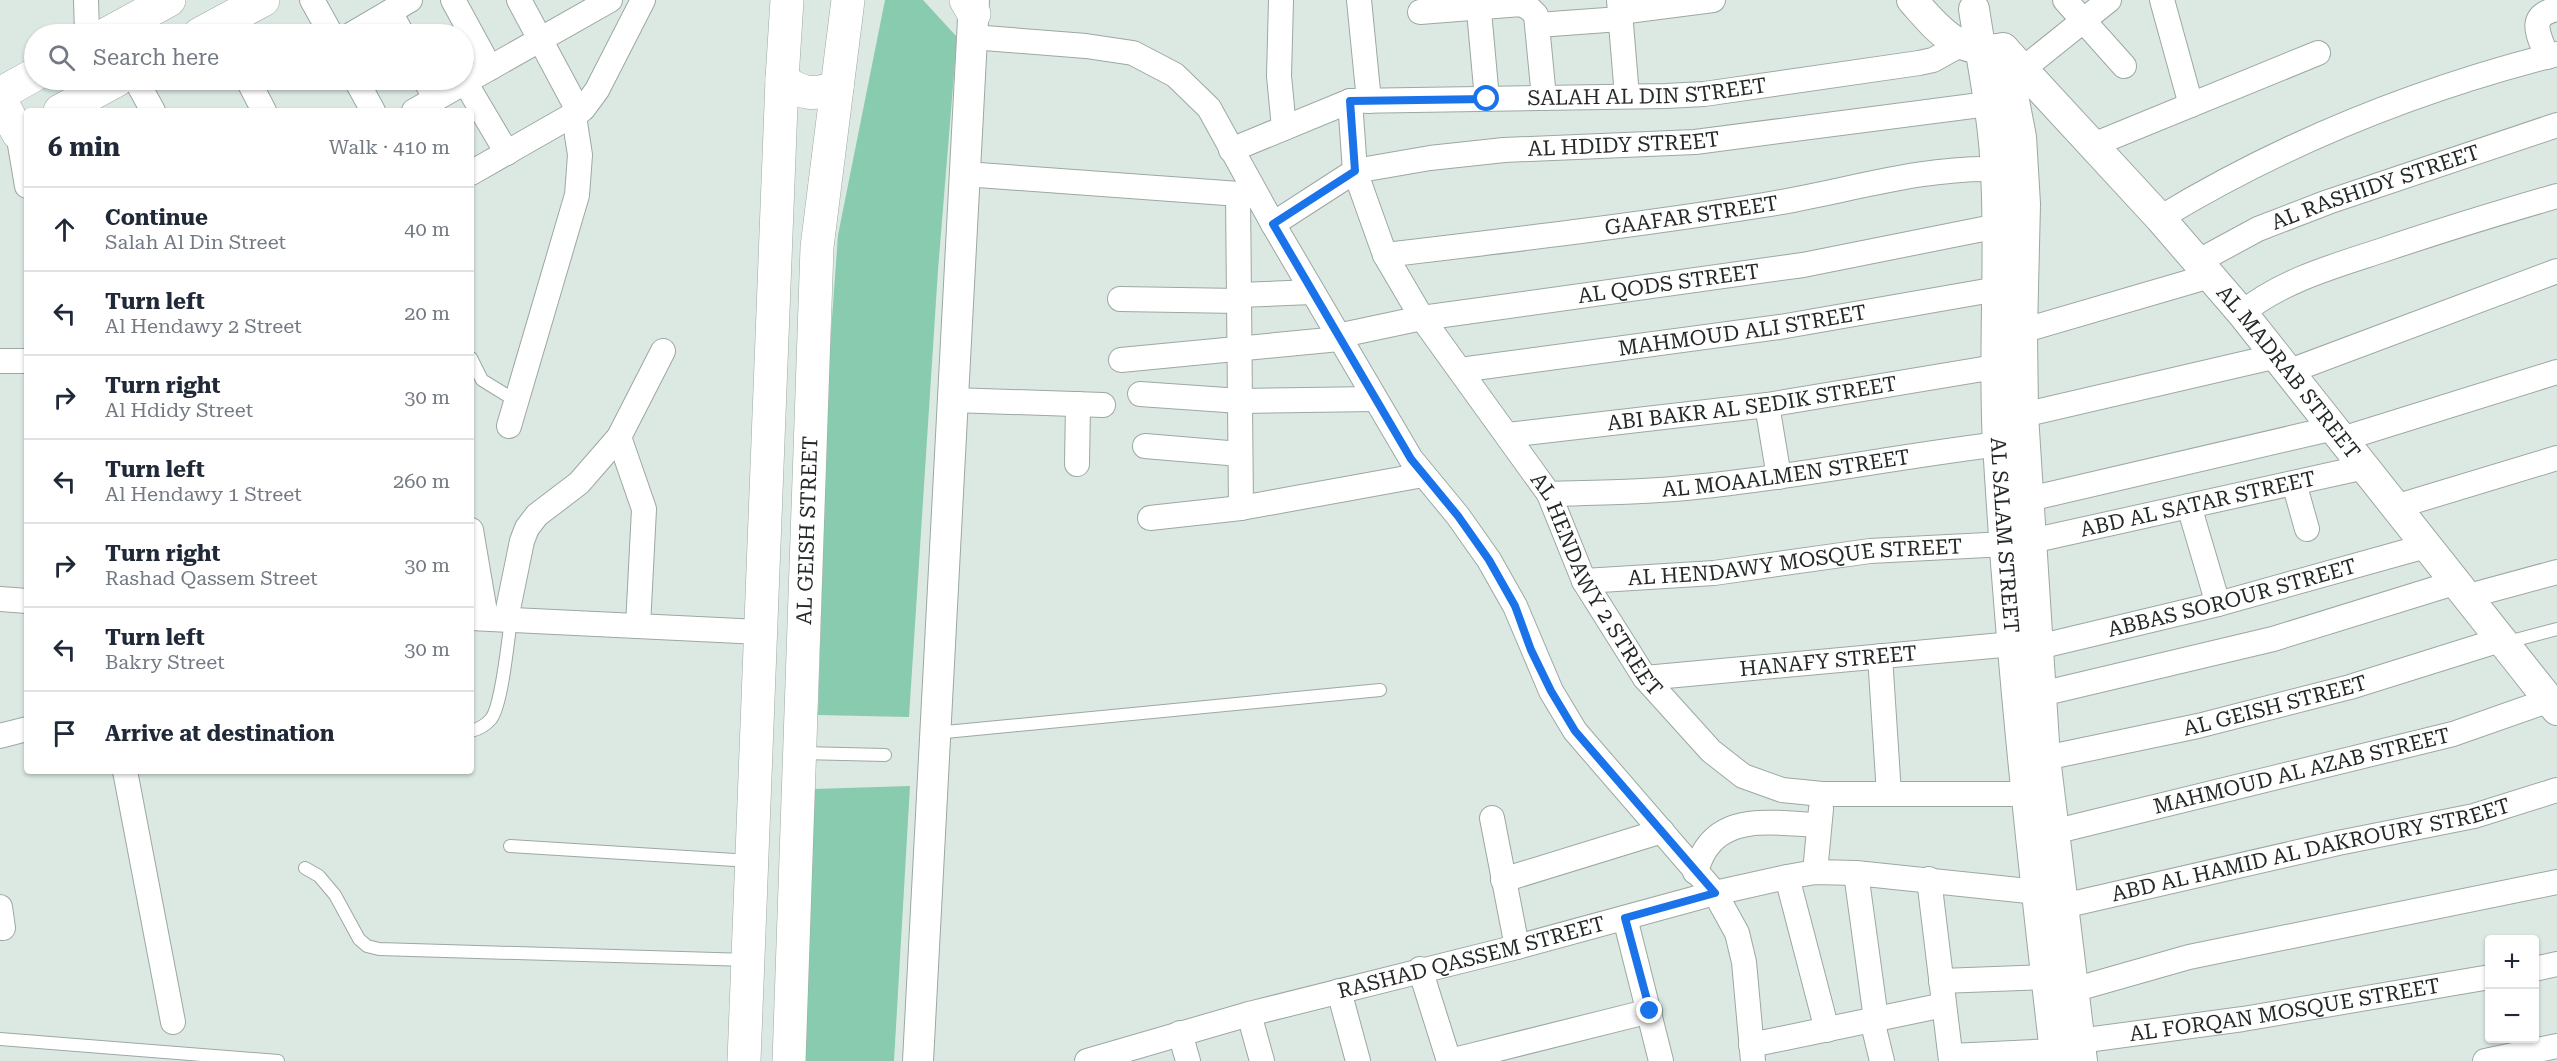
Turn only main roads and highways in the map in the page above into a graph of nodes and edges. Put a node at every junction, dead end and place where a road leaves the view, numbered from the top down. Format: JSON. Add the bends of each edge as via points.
{"nodes":[{"id":1,"x":169,"y":0,"type":"edge"},
{"id":2,"x":263,"y":0,"type":"edge"},
{"id":3,"x":788,"y":0,"type":"edge"},
{"id":4,"x":848,"y":0,"type":"edge"},
{"id":5,"x":125,"y":24,"type":"edge"},
{"id":6,"x":226,"y":24,"type":"edge"},
{"id":7,"x":782,"y":79,"type":"junction"},
{"id":8,"x":24,"y":81,"type":"edge"},
{"id":9,"x":837,"y":86,"type":"junction"},
{"id":10,"x":102,"y":90,"type":"edge"},
{"id":11,"x":0,"y":94,"type":"edge"},
{"id":12,"x":0,"y":99,"type":"edge"},
{"id":13,"x":76,"y":107,"type":"edge"},
{"id":14,"x":15,"y":135,"type":"edge"},
{"id":15,"x":779,"y":138,"type":"junction"},
{"id":16,"x":830,"y":142,"type":"junction"},
{"id":17,"x":748,"y":961,"type":"junction"},
{"id":18,"x":792,"y":966,"type":"junction"},
{"id":19,"x":744,"y":1061,"type":"edge"},
{"id":20,"x":789,"y":1061,"type":"edge"}],
"edges":[{"from":1,"to":5,"type":"main road"},
{"from":2,"to":6,"type":"main road"},
{"from":3,"to":7,"type":"main road","name":"AL GEISH STREET"},
{"from":4,"to":9,"type":"main road","name":"AL GEISH STREET"},
{"from":7,"to":9,"type":"main road","via":[[808,94],[824,93]]},
{"from":7,"to":15,"type":"main road","name":"AL GEISH STREET"},
{"from":8,"to":11,"type":"main road"},
{"from":9,"to":16,"type":"main road","name":"AL GEISH STREET"},
{"from":10,"to":13,"type":"main road"},
{"from":12,"to":14,"type":"main road"},
{"from":15,"to":16,"type":"main road","via":[[806,132]]},
{"from":15,"to":17,"type":"main road","name":"AL GEISH STREET"},
{"from":16,"to":18,"type":"main road","name":"AL GEISH STREET","via":[[818,248]]},
{"from":17,"to":18,"type":"main road"},
{"from":17,"to":19,"type":"main road","name":"AL GEISH STREET"},
{"from":18,"to":20,"type":"main road","name":"AL GEISH STREET"}]}
